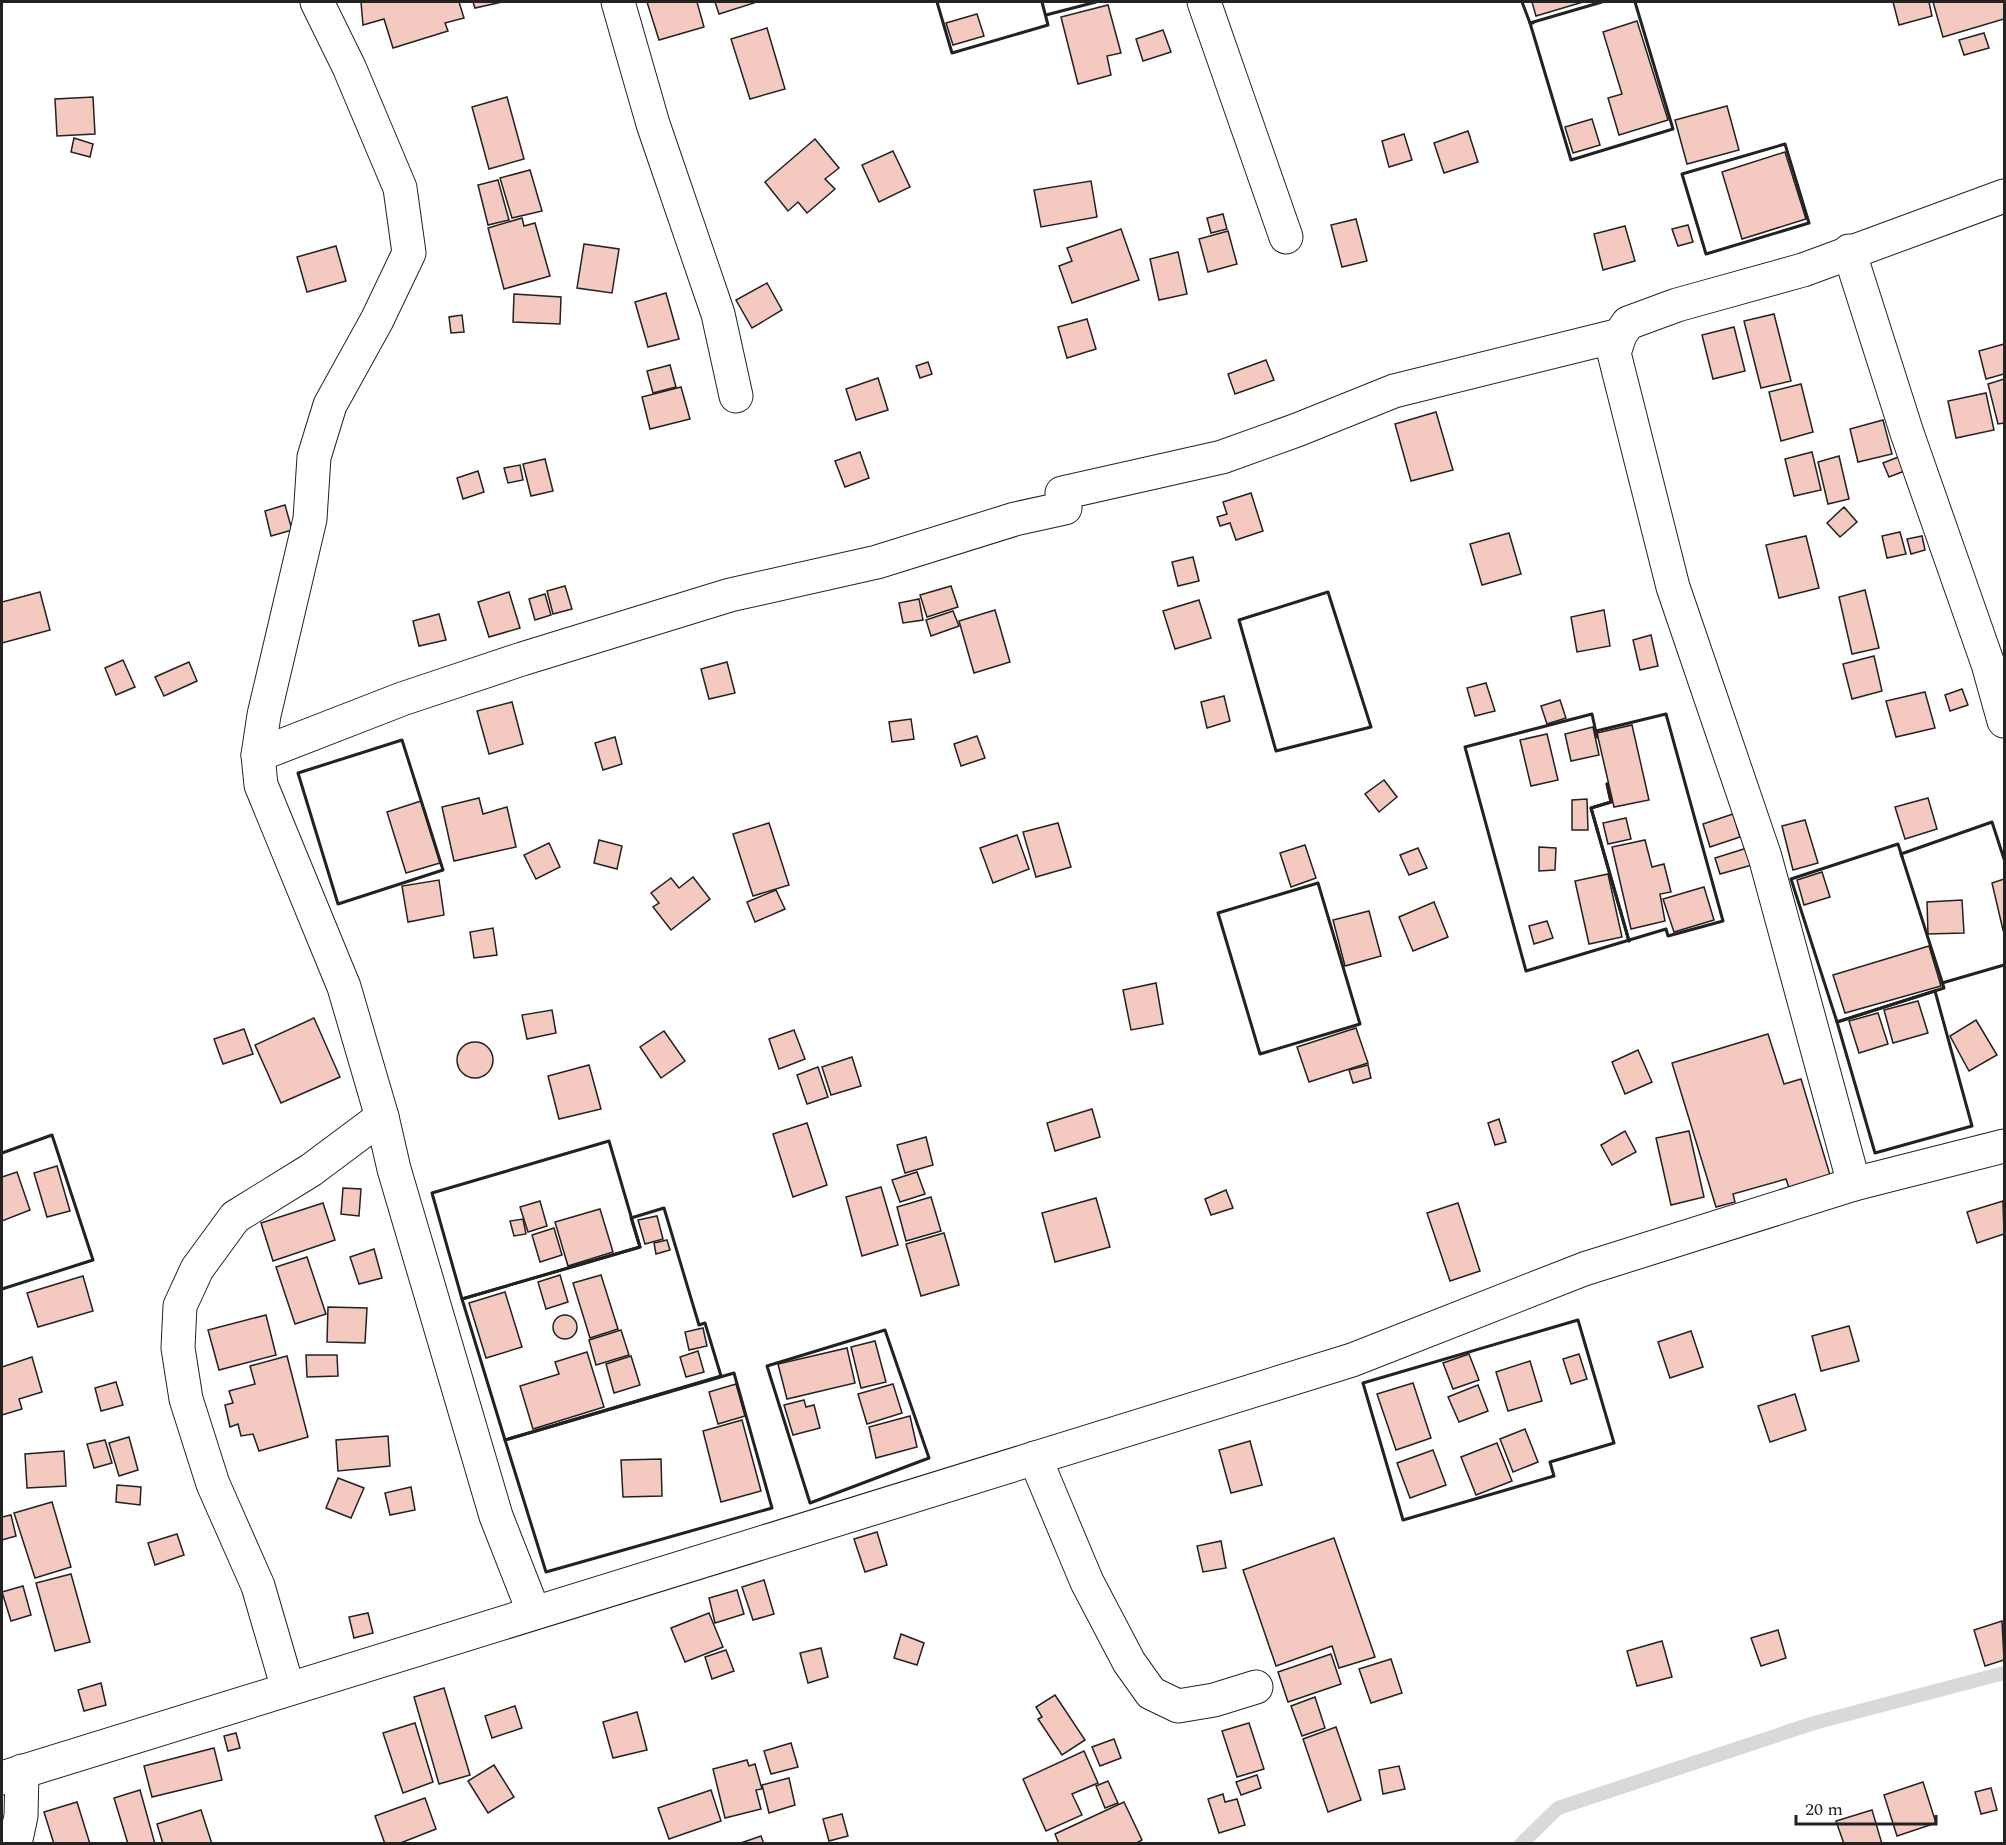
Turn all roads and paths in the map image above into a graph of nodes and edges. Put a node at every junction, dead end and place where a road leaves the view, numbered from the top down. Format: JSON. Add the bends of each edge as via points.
{"nodes":[{"id":1,"x":317,"y":2,"type":"edge"},
{"id":2,"x":618,"y":2,"type":"edge"},
{"id":3,"x":1204,"y":2,"type":"edge"},
{"id":4,"x":2004,"y":196,"type":"edge"},
{"id":5,"x":1286,"y":237,"type":"dead end"},
{"id":6,"x":1849,"y":251,"type":"junction"},
{"id":7,"x":1620,"y":335,"type":"junction"},
{"id":8,"x":736,"y":396,"type":"dead end"},
{"id":9,"x":2004,"y":721,"type":"edge"},
{"id":10,"x":258,"y":755,"type":"junction"},
{"id":11,"x":382,"y":1117,"type":"junction"},
{"id":12,"x":2004,"y":1146,"type":"edge"},
{"id":13,"x":1854,"y":1184,"type":"junction"},
{"id":14,"x":1035,"y":1458,"type":"junction"},
{"id":15,"x":534,"y":1613,"type":"junction"},
{"id":16,"x":1256,"y":1687,"type":"dead end"},
{"id":17,"x":288,"y":1689,"type":"junction"},
{"id":18,"x":12,"y":1775,"type":"edge"},
{"id":19,"x":15,"y":1844,"type":"edge"}],
"edges":[{"from":1,"to":10,"type":"street","via":[[400,188],[409,253],[330,405],[314,457],[310,519]]},
{"from":2,"to":8,"type":"street","via":[[653,124],[718,314]]},
{"from":3,"to":5,"type":"street"},
{"from":4,"to":6,"type":"street"},
{"from":6,"to":7,"type":"street","via":[[1803,270],[1628,323]]},
{"from":6,"to":9,"type":"street"},
{"from":7,"to":10,"type":"street","via":[[1394,391],[1222,457],[1064,501],[877,562],[697,605],[413,695]]},
{"from":7,"to":13,"type":"street","via":[[1614,353],[1617,370],[1673,587],[1765,857]]},
{"from":10,"to":11,"type":"street","via":[[261,785],[344,987]]},
{"from":11,"to":15,"type":"street","via":[[496,1516]]},
{"from":11,"to":17,"type":"street","via":[[311,1170],[235,1217],[196,1269],[180,1306],[178,1348],[186,1399],[213,1484],[258,1586]]},
{"from":12,"to":13,"type":"street"},
{"from":13,"to":14,"type":"street","via":[[1584,1269],[1352,1360]]},
{"from":14,"to":15,"type":"street"},
{"from":14,"to":16,"type":"street","via":[[1087,1582],[1129,1662],[1151,1693],[1178,1706]]},
{"from":15,"to":17,"type":"street"},
{"from":17,"to":18,"type":"street"},
{"from":18,"to":19,"type":"street","via":[[21,1816]]}]}
